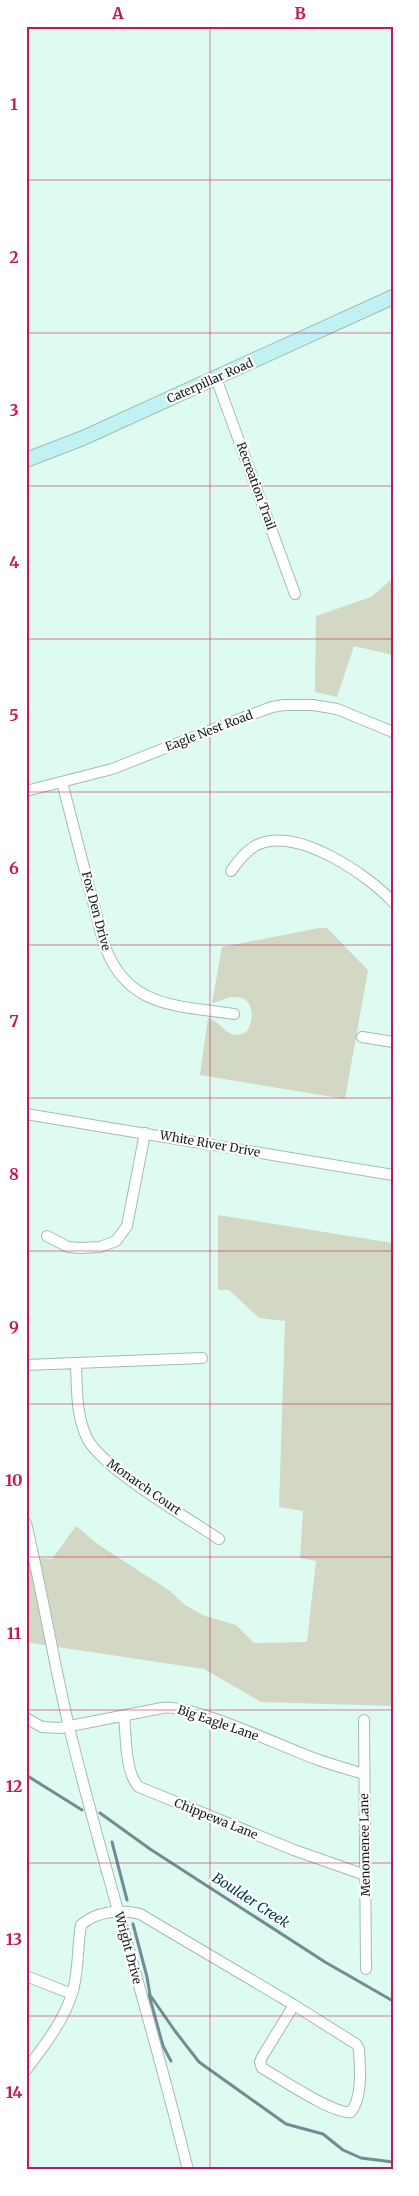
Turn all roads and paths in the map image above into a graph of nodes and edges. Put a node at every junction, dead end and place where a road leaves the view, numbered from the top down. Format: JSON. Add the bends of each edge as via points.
{"nodes":[{"id":1,"x":393,"y":297,"type":"edge"},
{"id":2,"x":216,"y":378,"type":"junction"},
{"id":3,"x":26,"y":460,"type":"edge"},
{"id":4,"x":295,"y":594,"type":"dead end"},
{"id":5,"x":393,"y":732,"type":"edge"},
{"id":6,"x":62,"y":782,"type":"junction"},
{"id":7,"x":26,"y":792,"type":"edge"},
{"id":8,"x":231,"y":871,"type":"dead end"},
{"id":9,"x":393,"y":902,"type":"edge"},
{"id":10,"x":234,"y":1014,"type":"dead end"},
{"id":11,"x":362,"y":1037,"type":"dead end"},
{"id":12,"x":393,"y":1042,"type":"edge"},
{"id":13,"x":26,"y":1114,"type":"edge"},
{"id":14,"x":145,"y":1133,"type":"junction"},
{"id":15,"x":393,"y":1175,"type":"edge"},
{"id":16,"x":47,"y":1236,"type":"dead end"},
{"id":17,"x":202,"y":1358,"type":"dead end"},
{"id":18,"x":76,"y":1364,"type":"junction"},
{"id":19,"x":26,"y":1365,"type":"edge"},
{"id":20,"x":26,"y":1522,"type":"edge"},
{"id":21,"x":219,"y":1540,"type":"dead end"},
{"id":22,"x":124,"y":1715,"type":"junction"},
{"id":23,"x":26,"y":1718,"type":"edge"},
{"id":24,"x":364,"y":1720,"type":"dead end"},
{"id":25,"x":69,"y":1726,"type":"junction"},
{"id":26,"x":364,"y":1774,"type":"junction"},
{"id":27,"x":365,"y":1875,"type":"junction"},
{"id":28,"x":118,"y":1911,"type":"junction"},
{"id":29,"x":366,"y":1969,"type":"dead end"},
{"id":30,"x":26,"y":1976,"type":"edge"},
{"id":31,"x":72,"y":1994,"type":"junction"},
{"id":32,"x":294,"y":2005,"type":"junction"},
{"id":33,"x":26,"y":2070,"type":"edge"},
{"id":34,"x":188,"y":2170,"type":"edge"}],
"edges":[{"from":1,"to":2,"type":"street","name":"Caterpillar Road"},
{"from":2,"to":3,"type":"street","name":"Caterpillar Road"},
{"from":2,"to":4,"type":"street","name":"Recreation Trail"},
{"from":5,"to":6,"type":"street","name":"Eagle Nest Road","via":[[337,709],[284,705],[112,769]]},
{"from":6,"to":7,"type":"street","name":"Eagle Nest Road"},
{"from":6,"to":10,"type":"street","name":"Fox Den Drive","via":[[102,941],[116,971],[140,994],[150,998]]},
{"from":8,"to":9,"type":"street","via":[[258,844],[285,842],[317,851],[345,864],[363,875]]},
{"from":11,"to":12,"type":"street"},
{"from":13,"to":14,"type":"street","name":"White River Drive"},
{"from":14,"to":15,"type":"street","name":"White River Drive"},
{"from":14,"to":16,"type":"street","via":[[127,1226],[116,1241],[100,1247],[80,1248],[68,1247]]},
{"from":17,"to":18,"type":"street"},
{"from":18,"to":19,"type":"street"},
{"from":18,"to":21,"type":"street","name":"Monarch Court","via":[[80,1418],[96,1452],[114,1468]]},
{"from":20,"to":25,"type":"street","name":"Wright Drive"},
{"from":22,"to":25,"type":"street","name":"Big Eagle Lane"},
{"from":22,"to":26,"type":"street","name":"Big Eagle Lane","via":[[178,1707]]},
{"from":22,"to":27,"type":"street","name":"Chippewa Lane","via":[[130,1772],[139,1787]]},
{"from":23,"to":25,"type":"street","name":"Big Eagle Lane","via":[[45,1728]]},
{"from":24,"to":26,"type":"street","name":"Menomenee Lane"},
{"from":25,"to":28,"type":"street","name":"Wright Drive"},
{"from":26,"to":27,"type":"street","name":"Menomenee Lane"},
{"from":27,"to":29,"type":"street","name":"Menomenee Lane"},
{"from":28,"to":31,"type":"street","via":[[92,1917],[81,1925]]},
{"from":28,"to":32,"type":"street","via":[[131,1911],[149,1918]]},
{"from":28,"to":34,"type":"street","name":"Wright Drive"},
{"from":30,"to":31,"type":"street"},
{"from":31,"to":33,"type":"street","via":[[54,2032]]},
{"from":32,"to":32,"type":"street","via":[[359,2049],[358,2094],[351,2112],[340,2112],[262,2068],[262,2057]]}]}
